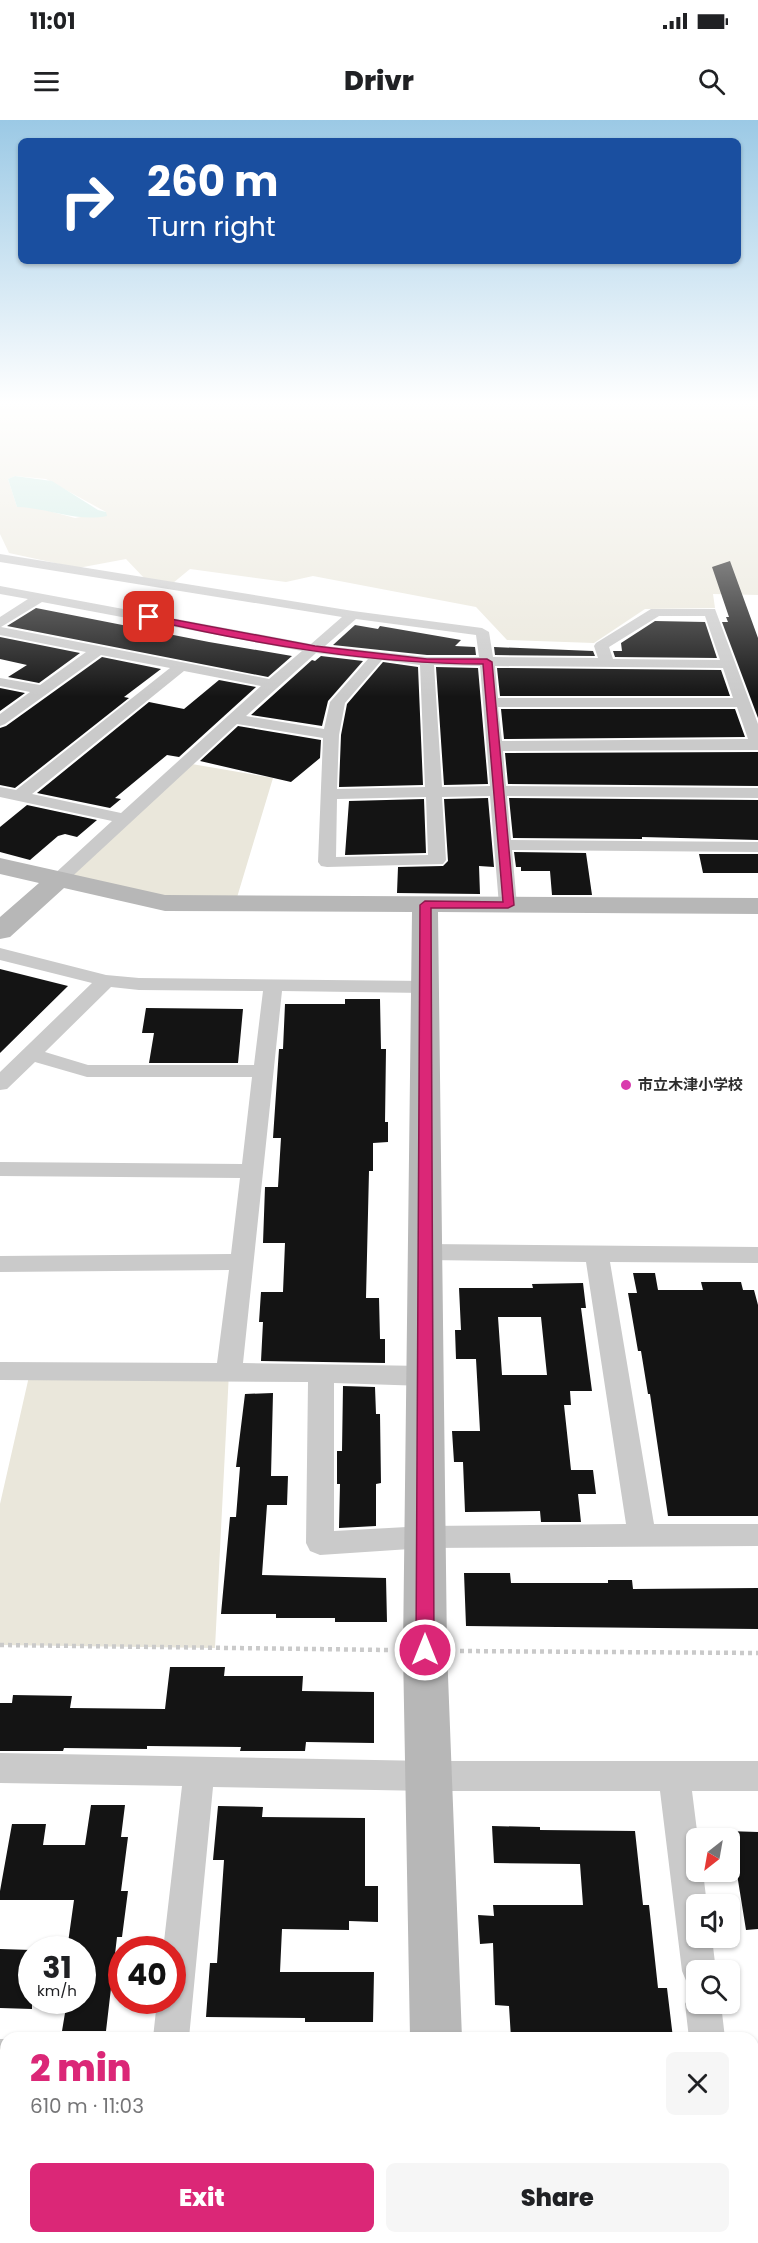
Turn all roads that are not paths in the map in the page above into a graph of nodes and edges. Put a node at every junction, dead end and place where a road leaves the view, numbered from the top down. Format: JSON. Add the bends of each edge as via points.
{"nodes":[{"id":1,"x":0,"y":558,"type":"edge"},
{"id":2,"x":0,"y":590,"type":"edge"},
{"id":3,"x":40,"y":597,"type":"junction"},
{"id":4,"x":353,"y":615,"type":"junction"},
{"id":5,"x":0,"y":623,"type":"edge"},
{"id":6,"x":0,"y":631,"type":"edge"},
{"id":7,"x":315,"y":649,"type":"junction"},
{"id":8,"x":98,"y":650,"type":"junction"},
{"id":9,"x":378,"y":656,"type":"junction"},
{"id":10,"x":427,"y":661,"type":"junction"},
{"id":11,"x":487,"y":662,"type":"junction"},
{"id":12,"x":607,"y":663,"type":"junction"},
{"id":13,"x":729,"y":664,"type":"junction"},
{"id":14,"x":183,"y":665,"type":"junction"},
{"id":15,"x":0,"y":682,"type":"edge"},
{"id":16,"x":272,"y":684,"type":"junction"},
{"id":17,"x":41,"y":690,"type":"junction"},
{"id":18,"x":742,"y":702,"type":"junction"},
{"id":19,"x":491,"y":703,"type":"junction"},
{"id":20,"x":234,"y":718,"type":"junction"},
{"id":21,"x":0,"y":721,"type":"edge"},
{"id":22,"x":331,"y":735,"type":"junction"},
{"id":23,"x":758,"y":745,"type":"edge"},
{"id":24,"x":495,"y":746,"type":"junction"},
{"id":25,"x":498,"y":791,"type":"junction"},
{"id":26,"x":0,"y":792,"type":"edge"},
{"id":27,"x":436,"y":793,"type":"junction"},
{"id":28,"x":758,"y":793,"type":"edge"},
{"id":29,"x":329,"y":794,"type":"junction"},
{"id":30,"x":19,"y":796,"type":"junction"},
{"id":31,"x":124,"y":819,"type":"junction"},
{"id":32,"x":503,"y":845,"type":"junction"},
{"id":33,"x":758,"y":847,"type":"edge"},
{"id":34,"x":0,"y":866,"type":"edge"},
{"id":35,"x":57,"y":881,"type":"junction"},
{"id":36,"x":425,"y":905,"type":"junction"},
{"id":37,"x":508,"y":905,"type":"junction"},
{"id":38,"x":758,"y":906,"type":"edge"},
{"id":39,"x":0,"y":931,"type":"edge"},
{"id":40,"x":0,"y":954,"type":"edge"},
{"id":41,"x":106,"y":981,"type":"junction"},
{"id":42,"x":273,"y":987,"type":"junction"},
{"id":43,"x":425,"y":987,"type":"junction"},
{"id":44,"x":31,"y":1054,"type":"junction"},
{"id":45,"x":263,"y":1071,"type":"junction"},
{"id":46,"x":0,"y":1084,"type":"edge"},
{"id":47,"x":0,"y":1169,"type":"edge"},
{"id":48,"x":252,"y":1172,"type":"junction"},
{"id":49,"x":426,"y":1252,"type":"junction"},
{"id":50,"x":597,"y":1254,"type":"junction"},
{"id":51,"x":758,"y":1256,"type":"edge"},
{"id":52,"x":241,"y":1262,"type":"junction"},
{"id":53,"x":0,"y":1264,"type":"edge"},
{"id":54,"x":0,"y":1371,"type":"edge"},
{"id":55,"x":229,"y":1372,"type":"junction"},
{"id":56,"x":321,"y":1373,"type":"junction"},
{"id":57,"x":425,"y":1376,"type":"junction"},
{"id":58,"x":758,"y":1535,"type":"edge"},
{"id":59,"x":642,"y":1536,"type":"junction"},
{"id":60,"x":425,"y":1537,"type":"junction"},
{"id":61,"x":0,"y":1768,"type":"edge"},
{"id":62,"x":199,"y":1772,"type":"junction"},
{"id":63,"x":429,"y":1776,"type":"junction"},
{"id":64,"x":674,"y":1776,"type":"junction"},
{"id":65,"x":758,"y":1776,"type":"edge"},
{"id":66,"x":698,"y":1960,"type":"edge"},
{"id":67,"x":704,"y":2014,"type":"edge"},
{"id":68,"x":172,"y":2032,"type":"edge"},
{"id":69,"x":436,"y":2032,"type":"edge"},
{"id":70,"x":706,"y":2032,"type":"edge"}],
"edges":[{"from":1,"to":4,"type":"street"},
{"from":2,"to":3,"type":"street"},
{"from":3,"to":5,"type":"street"},
{"from":3,"to":7,"type":"street"},
{"from":4,"to":7,"type":"street"},
{"from":4,"to":11,"type":"street","via":[[482,632]]},
{"from":6,"to":8,"type":"street"},
{"from":7,"to":9,"type":"street"},
{"from":7,"to":16,"type":"street"},
{"from":8,"to":14,"type":"street"},
{"from":8,"to":17,"type":"street"},
{"from":9,"to":10,"type":"street"},
{"from":9,"to":22,"type":"street","via":[[338,702]]},
{"from":10,"to":11,"type":"street"},
{"from":10,"to":27,"type":"street"},
{"from":11,"to":12,"type":"street"},
{"from":11,"to":19,"type":"street"},
{"from":12,"to":13,"type":"street"},
{"from":12,"to":13,"type":"street","via":[[601,646],[656,612],[710,612]]},
{"from":13,"to":18,"type":"street"},
{"from":14,"to":16,"type":"street"},
{"from":14,"to":30,"type":"street"},
{"from":15,"to":17,"type":"street"},
{"from":16,"to":20,"type":"street"},
{"from":17,"to":21,"type":"street"},
{"from":18,"to":19,"type":"street"},
{"from":18,"to":23,"type":"street"},
{"from":19,"to":24,"type":"street"},
{"from":20,"to":22,"type":"street"},
{"from":20,"to":31,"type":"street"},
{"from":22,"to":29,"type":"street"},
{"from":23,"to":24,"type":"street"},
{"from":24,"to":25,"type":"street"},
{"from":25,"to":27,"type":"street"},
{"from":25,"to":28,"type":"street"},
{"from":25,"to":32,"type":"street"},
{"from":26,"to":30,"type":"street"},
{"from":27,"to":29,"type":"street"},
{"from":27,"to":29,"type":"street","via":[[437,860],[327,862]]},
{"from":30,"to":31,"type":"street"},
{"from":31,"to":35,"type":"street"},
{"from":32,"to":33,"type":"street"},
{"from":32,"to":37,"type":"street"},
{"from":34,"to":35,"type":"street"},
{"from":35,"to":36,"type":"street","via":[[165,903]]},
{"from":35,"to":39,"type":"street"},
{"from":36,"to":37,"type":"street"},
{"from":36,"to":43,"type":"street"},
{"from":37,"to":38,"type":"street"},
{"from":40,"to":41,"type":"street"},
{"from":41,"to":42,"type":"street"},
{"from":41,"to":44,"type":"street"},
{"from":42,"to":43,"type":"street"},
{"from":42,"to":45,"type":"street"},
{"from":43,"to":49,"type":"street"},
{"from":44,"to":45,"type":"street","via":[[87,1071]]},
{"from":44,"to":46,"type":"street"},
{"from":45,"to":48,"type":"street"},
{"from":47,"to":48,"type":"street"},
{"from":48,"to":52,"type":"street"},
{"from":49,"to":50,"type":"street"},
{"from":49,"to":57,"type":"street"},
{"from":50,"to":51,"type":"street"},
{"from":50,"to":59,"type":"street"},
{"from":52,"to":53,"type":"street"},
{"from":52,"to":55,"type":"street"},
{"from":54,"to":55,"type":"street"},
{"from":55,"to":56,"type":"street"},
{"from":56,"to":57,"type":"street"},
{"from":56,"to":60,"type":"street","via":[[320,1543]]},
{"from":57,"to":60,"type":"street"},
{"from":58,"to":59,"type":"street"},
{"from":59,"to":60,"type":"street"},
{"from":60,"to":63,"type":"street"},
{"from":61,"to":62,"type":"street"},
{"from":62,"to":63,"type":"street"},
{"from":62,"to":68,"type":"street"},
{"from":63,"to":64,"type":"street"},
{"from":63,"to":69,"type":"street"},
{"from":64,"to":65,"type":"street"},
{"from":64,"to":66,"type":"street"},
{"from":67,"to":70,"type":"street"}]}
